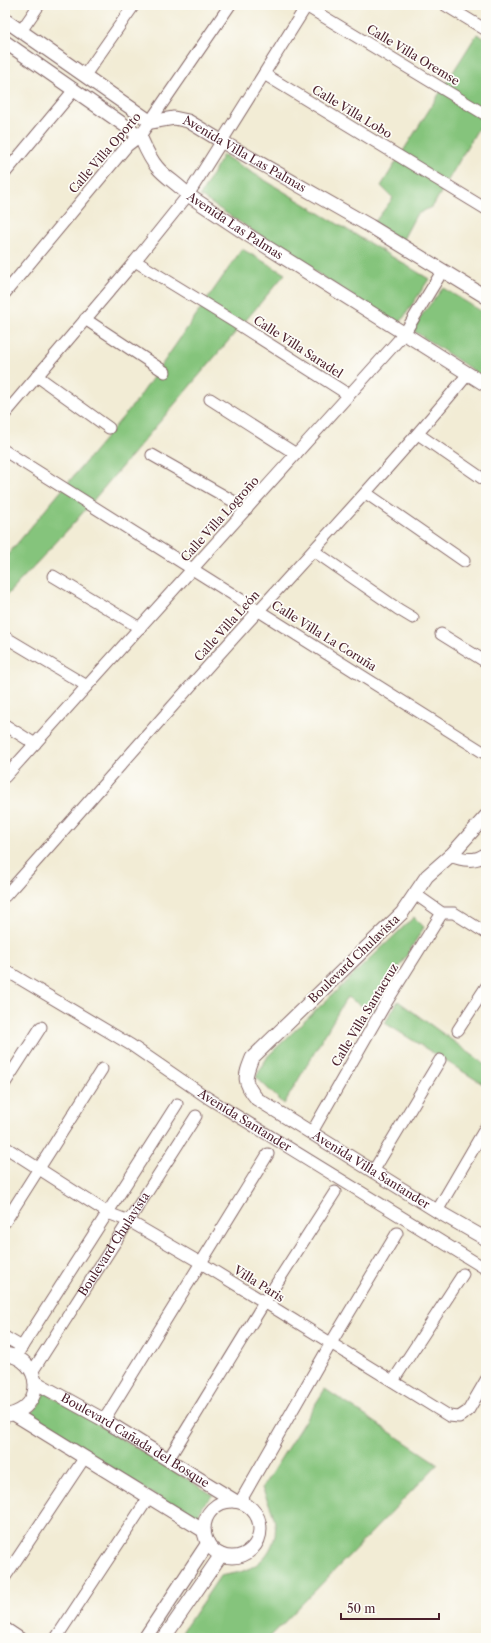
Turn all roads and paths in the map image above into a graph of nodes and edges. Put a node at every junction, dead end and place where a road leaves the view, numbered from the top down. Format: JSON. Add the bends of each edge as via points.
{"nodes":[{"id":1,"x":39,"y":5,"type":"edge"},
{"id":2,"x":134,"y":5,"type":"edge"},
{"id":3,"x":230,"y":5,"type":"edge"},
{"id":4,"x":444,"y":5,"type":"edge"},
{"id":5,"x":306,"y":6,"type":"edge"},
{"id":6,"x":5,"y":20,"type":"edge"},
{"id":7,"x":486,"y":30,"type":"edge"},
{"id":8,"x":21,"y":31,"type":"junction"},
{"id":9,"x":6,"y":46,"type":"edge"},
{"id":10,"x":264,"y":74,"type":"junction"},
{"id":11,"x":85,"y":75,"type":"junction"},
{"id":12,"x":74,"y":90,"type":"junction"},
{"id":13,"x":486,"y":115,"type":"edge"},
{"id":14,"x":151,"y":122,"type":"junction"},
{"id":15,"x":140,"y":136,"type":"junction"},
{"id":16,"x":220,"y":141,"type":"junction"},
{"id":17,"x":5,"y":173,"type":"edge"},
{"id":18,"x":188,"y":195,"type":"junction"},
{"id":19,"x":486,"y":209,"type":"edge"},
{"id":20,"x":135,"y":261,"type":"junction"},
{"id":21,"x":443,"y":270,"type":"junction"},
{"id":22,"x":5,"y":293,"type":"edge"},
{"id":23,"x":486,"y":297,"type":"edge"},
{"id":24,"x":85,"y":319,"type":"junction"},
{"id":25,"x":404,"y":334,"type":"junction"},
{"id":26,"x":165,"y":372,"type":"dead end"},
{"id":27,"x":468,"y":374,"type":"junction"},
{"id":28,"x":37,"y":376,"type":"junction"},
{"id":29,"x":486,"y":385,"type":"edge"},
{"id":30,"x":349,"y":395,"type":"junction"},
{"id":31,"x":210,"y":399,"type":"dead end"},
{"id":32,"x":5,"y":414,"type":"edge"},
{"id":33,"x":109,"y":428,"type":"dead end"},
{"id":34,"x":418,"y":434,"type":"junction"},
{"id":35,"x":5,"y":451,"type":"edge"},
{"id":36,"x":296,"y":454,"type":"junction"},
{"id":37,"x":152,"y":455,"type":"dead end"},
{"id":38,"x":486,"y":481,"type":"edge"},
{"id":39,"x":366,"y":493,"type":"junction"},
{"id":40,"x":247,"y":509,"type":"junction"},
{"id":41,"x":314,"y":551,"type":"junction"},
{"id":42,"x":464,"y":561,"type":"dead end"},
{"id":43,"x":192,"y":569,"type":"junction"},
{"id":44,"x":53,"y":576,"type":"dead end"},
{"id":45,"x":258,"y":610,"type":"junction"},
{"id":46,"x":413,"y":618,"type":"dead end"},
{"id":47,"x":140,"y":628,"type":"junction"},
{"id":48,"x":441,"y":634,"type":"dead end"},
{"id":49,"x":5,"y":637,"type":"edge"},
{"id":50,"x":486,"y":662,"type":"edge"},
{"id":51,"x":87,"y":686,"type":"junction"},
{"id":52,"x":5,"y":725,"type":"edge"},
{"id":53,"x":35,"y":744,"type":"junction"},
{"id":54,"x":486,"y":754,"type":"edge"},
{"id":55,"x":5,"y":777,"type":"edge"},
{"id":56,"x":486,"y":816,"type":"edge"},
{"id":57,"x":486,"y":854,"type":"edge"},
{"id":58,"x":451,"y":855,"type":"junction"},
{"id":59,"x":415,"y":894,"type":"junction"},
{"id":60,"x":5,"y":896,"type":"edge"},
{"id":61,"x":442,"y":913,"type":"junction"},
{"id":62,"x":486,"y":933,"type":"edge"},
{"id":63,"x":5,"y":970,"type":"edge"},
{"id":64,"x":486,"y":987,"type":"edge"},
{"id":65,"x":41,"y":1027,"type":"dead end"},
{"id":66,"x":458,"y":1030,"type":"dead end"},
{"id":67,"x":252,"y":1058,"type":"joint"},
{"id":68,"x":440,"y":1060,"type":"dead end"},
{"id":69,"x":102,"y":1069,"type":"dead end"},
{"id":70,"x":5,"y":1083,"type":"edge"},
{"id":71,"x":257,"y":1099,"type":"joint"},
{"id":72,"x":177,"y":1104,"type":"dead end"},
{"id":73,"x":196,"y":1116,"type":"dead end"},
{"id":74,"x":486,"y":1127,"type":"edge"},
{"id":75,"x":312,"y":1132,"type":"junction"},
{"id":76,"x":5,"y":1147,"type":"edge"},
{"id":77,"x":268,"y":1154,"type":"dead end"},
{"id":78,"x":39,"y":1168,"type":"junction"},
{"id":79,"x":374,"y":1170,"type":"junction"},
{"id":80,"x":335,"y":1192,"type":"dead end"},
{"id":81,"x":437,"y":1211,"type":"junction"},
{"id":82,"x":108,"y":1213,"type":"junction"},
{"id":83,"x":129,"y":1220,"type":"junction"},
{"id":84,"x":5,"y":1222,"type":"edge"},
{"id":85,"x":397,"y":1232,"type":"dead end"},
{"id":86,"x":486,"y":1239,"type":"edge"},
{"id":87,"x":201,"y":1263,"type":"junction"},
{"id":88,"x":486,"y":1269,"type":"edge"},
{"id":89,"x":463,"y":1274,"type":"dead end"},
{"id":90,"x":264,"y":1303,"type":"junction"},
{"id":91,"x":5,"y":1337,"type":"edge"},
{"id":92,"x":331,"y":1343,"type":"junction"},
{"id":93,"x":14,"y":1352,"type":"edge"},
{"id":94,"x":34,"y":1377,"type":"junction"},
{"id":95,"x":486,"y":1380,"type":"edge"},
{"id":96,"x":392,"y":1381,"type":"junction"},
{"id":97,"x":10,"y":1415,"type":"edge"},
{"id":98,"x":104,"y":1420,"type":"junction"},
{"id":99,"x":84,"y":1457,"type":"junction"},
{"id":100,"x":168,"y":1460,"type":"junction"},
{"id":101,"x":149,"y":1497,"type":"junction"},
{"id":102,"x":237,"y":1501,"type":"junction"},
{"id":103,"x":206,"y":1537,"type":"junction"},
{"id":104,"x":221,"y":1555,"type":"junction"},
{"id":105,"x":5,"y":1577,"type":"edge"},
{"id":106,"x":5,"y":1628,"type":"edge"},
{"id":107,"x":20,"y":1638,"type":"edge"},
{"id":108,"x":56,"y":1638,"type":"edge"},
{"id":109,"x":145,"y":1638,"type":"edge"},
{"id":110,"x":164,"y":1638,"type":"edge"}],
"edges":[{"from":1,"to":8,"type":"street"},
{"from":2,"to":11,"type":"street"},
{"from":3,"to":14,"type":"street","name":"Calle Villa Oporto"},
{"from":4,"to":7,"type":"street"},
{"from":5,"to":10,"type":"street"},
{"from":5,"to":13,"type":"street","name":"Calle Villa Oremse"},
{"from":6,"to":8,"type":"street"},
{"from":8,"to":11,"type":"street"},
{"from":9,"to":12,"type":"street"},
{"from":10,"to":16,"type":"street"},
{"from":10,"to":19,"type":"street","name":"Calle Villa Lobo"},
{"from":11,"to":14,"type":"street"},
{"from":12,"to":15,"type":"street"},
{"from":12,"to":17,"type":"street"},
{"from":14,"to":15,"type":"street","name":"Calle Villa Oporto"},
{"from":14,"to":16,"type":"street","name":"Avenida Villa Las Palmas","via":[[174,118],[188,121]]},
{"from":15,"to":18,"type":"street","name":"Avenida Las Palmas","via":[[150,159]]},
{"from":15,"to":22,"type":"street","name":"Calle Villa Oporto","via":[[127,146]]},
{"from":16,"to":18,"type":"street"},
{"from":16,"to":21,"type":"street","name":"Avenida Villa Las Palmas"},
{"from":18,"to":20,"type":"street"},
{"from":18,"to":25,"type":"street","name":"Avenida Las Palmas"},
{"from":20,"to":24,"type":"street"},
{"from":20,"to":30,"type":"street","name":"Calle Villa Saradel"},
{"from":21,"to":23,"type":"street","name":"Avenida Villa Las Palmas"},
{"from":21,"to":25,"type":"street","name":"Calle Villa Logroño"},
{"from":24,"to":26,"type":"street"},
{"from":24,"to":28,"type":"street"},
{"from":25,"to":27,"type":"street","name":"Avenida Las Palmas"},
{"from":25,"to":30,"type":"street","name":"Calle Villa Logroño"},
{"from":27,"to":29,"type":"street","name":"Avenida Las Palmas"},
{"from":27,"to":34,"type":"street","name":"Calle Villa León"},
{"from":28,"to":32,"type":"street"},
{"from":28,"to":33,"type":"street"},
{"from":30,"to":36,"type":"street","name":"Calle Villa Logroño"},
{"from":31,"to":36,"type":"street"},
{"from":34,"to":38,"type":"street"},
{"from":34,"to":39,"type":"street","name":"Calle Villa León"},
{"from":35,"to":43,"type":"street","name":"Calle Villa La Coruña"},
{"from":36,"to":40,"type":"street","name":"Calle Villa Logroño"},
{"from":37,"to":40,"type":"street"},
{"from":39,"to":41,"type":"street","name":"Calle Villa León"},
{"from":39,"to":42,"type":"street"},
{"from":40,"to":43,"type":"street","name":"Calle Villa Logroño"},
{"from":41,"to":45,"type":"street","name":"Calle Villa León"},
{"from":41,"to":46,"type":"street"},
{"from":43,"to":45,"type":"street","name":"Calle Villa La Coruña"},
{"from":43,"to":47,"type":"street","name":"Calle Villa Logroño"},
{"from":44,"to":47,"type":"street"},
{"from":45,"to":54,"type":"street","name":"Calle Villa La Coruña"},
{"from":45,"to":60,"type":"street","name":"Calle Villa León"},
{"from":47,"to":51,"type":"street","name":"Calle Villa Logroño"},
{"from":48,"to":50,"type":"street"},
{"from":49,"to":51,"type":"street"},
{"from":51,"to":53,"type":"street","name":"Calle Villa Logroño"},
{"from":52,"to":53,"type":"street"},
{"from":53,"to":55,"type":"street","name":"Calle Villa Logroño"},
{"from":56,"to":58,"type":"street","name":"Boulevard Chulavista"},
{"from":57,"to":58,"type":"street","via":[[471,860]]},
{"from":58,"to":59,"type":"street","name":"Boulevard Chulavista","via":[[427,876]]},
{"from":59,"to":61,"type":"street"},
{"from":59,"to":67,"type":"street","name":"Boulevard Chulavista","via":[[402,913]]},
{"from":61,"to":62,"type":"street","via":[[454,913]]},
{"from":61,"to":75,"type":"street","name":"Calle Villa Santacruz","via":[[384,1006]]},
{"from":63,"to":88,"type":"street","name":"Avenida Santander","via":[[132,1045],[208,1098]]},
{"from":64,"to":66,"type":"street"},
{"from":65,"to":70,"type":"street"},
{"from":67,"to":71,"type":"street","name":"Avenida Santander","via":[[245,1076],[248,1088]]},
{"from":68,"to":79,"type":"street"},
{"from":69,"to":78,"type":"street"},
{"from":71,"to":75,"type":"street","name":"Avenida Villa Santander"},
{"from":72,"to":82,"type":"street","name":"Boulevard Chulavista"},
{"from":73,"to":83,"type":"street","name":"Boulevard Chulavista"},
{"from":74,"to":81,"type":"street"},
{"from":75,"to":79,"type":"street","name":"Avenida Villa Santander"},
{"from":76,"to":78,"type":"street","name":"Villa Paris"},
{"from":77,"to":87,"type":"street"},
{"from":78,"to":82,"type":"street","name":"Villa Paris"},
{"from":78,"to":84,"type":"street"},
{"from":79,"to":81,"type":"street","name":"Avenida Villa Santander"},
{"from":80,"to":90,"type":"street"},
{"from":81,"to":86,"type":"street","name":"Avenida Villa Santander"},
{"from":82,"to":83,"type":"street","name":"Villa Paris"},
{"from":82,"to":93,"type":"street","name":"Boulevard Chulavista"},
{"from":83,"to":87,"type":"street","name":"Villa Paris"},
{"from":83,"to":94,"type":"street","name":"Boulevard Chulavista"},
{"from":85,"to":92,"type":"street"},
{"from":87,"to":90,"type":"street","name":"Villa Paris"},
{"from":87,"to":98,"type":"street"},
{"from":89,"to":96,"type":"street"},
{"from":90,"to":92,"type":"street","name":"Villa Paris"},
{"from":90,"to":100,"type":"street"},
{"from":91,"to":93,"type":"street"},
{"from":92,"to":96,"type":"street","name":"Villa Paris"},
{"from":92,"to":102,"type":"street"},
{"from":93,"to":94,"type":"street","via":[[29,1366]]},
{"from":94,"to":97,"type":"street","name":"Boulevard Chulavista","via":[[34,1392],[30,1402],[23,1409]]},
{"from":94,"to":98,"type":"street","name":"Boulevard Cañada del Bosque"},
{"from":95,"to":96,"type":"street","name":"Villa Paris","via":[[468,1411],[459,1417],[449,1416]]},
{"from":97,"to":99,"type":"street"},
{"from":98,"to":100,"type":"street","name":"Boulevard Cañada del Bosque"},
{"from":99,"to":101,"type":"street"},
{"from":99,"to":105,"type":"street"},
{"from":100,"to":102,"type":"street","name":"Boulevard Cañada del Bosque"},
{"from":101,"to":103,"type":"street"},
{"from":101,"to":108,"type":"street"},
{"from":102,"to":103,"type":"street","via":[[225,1502],[209,1512],[205,1521]]},
{"from":102,"to":104,"type":"street","name":"Boulevard Cañada del Bosque","via":[[248,1505],[255,1512],[259,1520],[259,1538],[248,1552],[240,1556]]},
{"from":103,"to":104,"type":"street","via":[[214,1550]]},
{"from":103,"to":109,"type":"street"},
{"from":104,"to":110,"type":"street"},
{"from":106,"to":107,"type":"street"}]}
